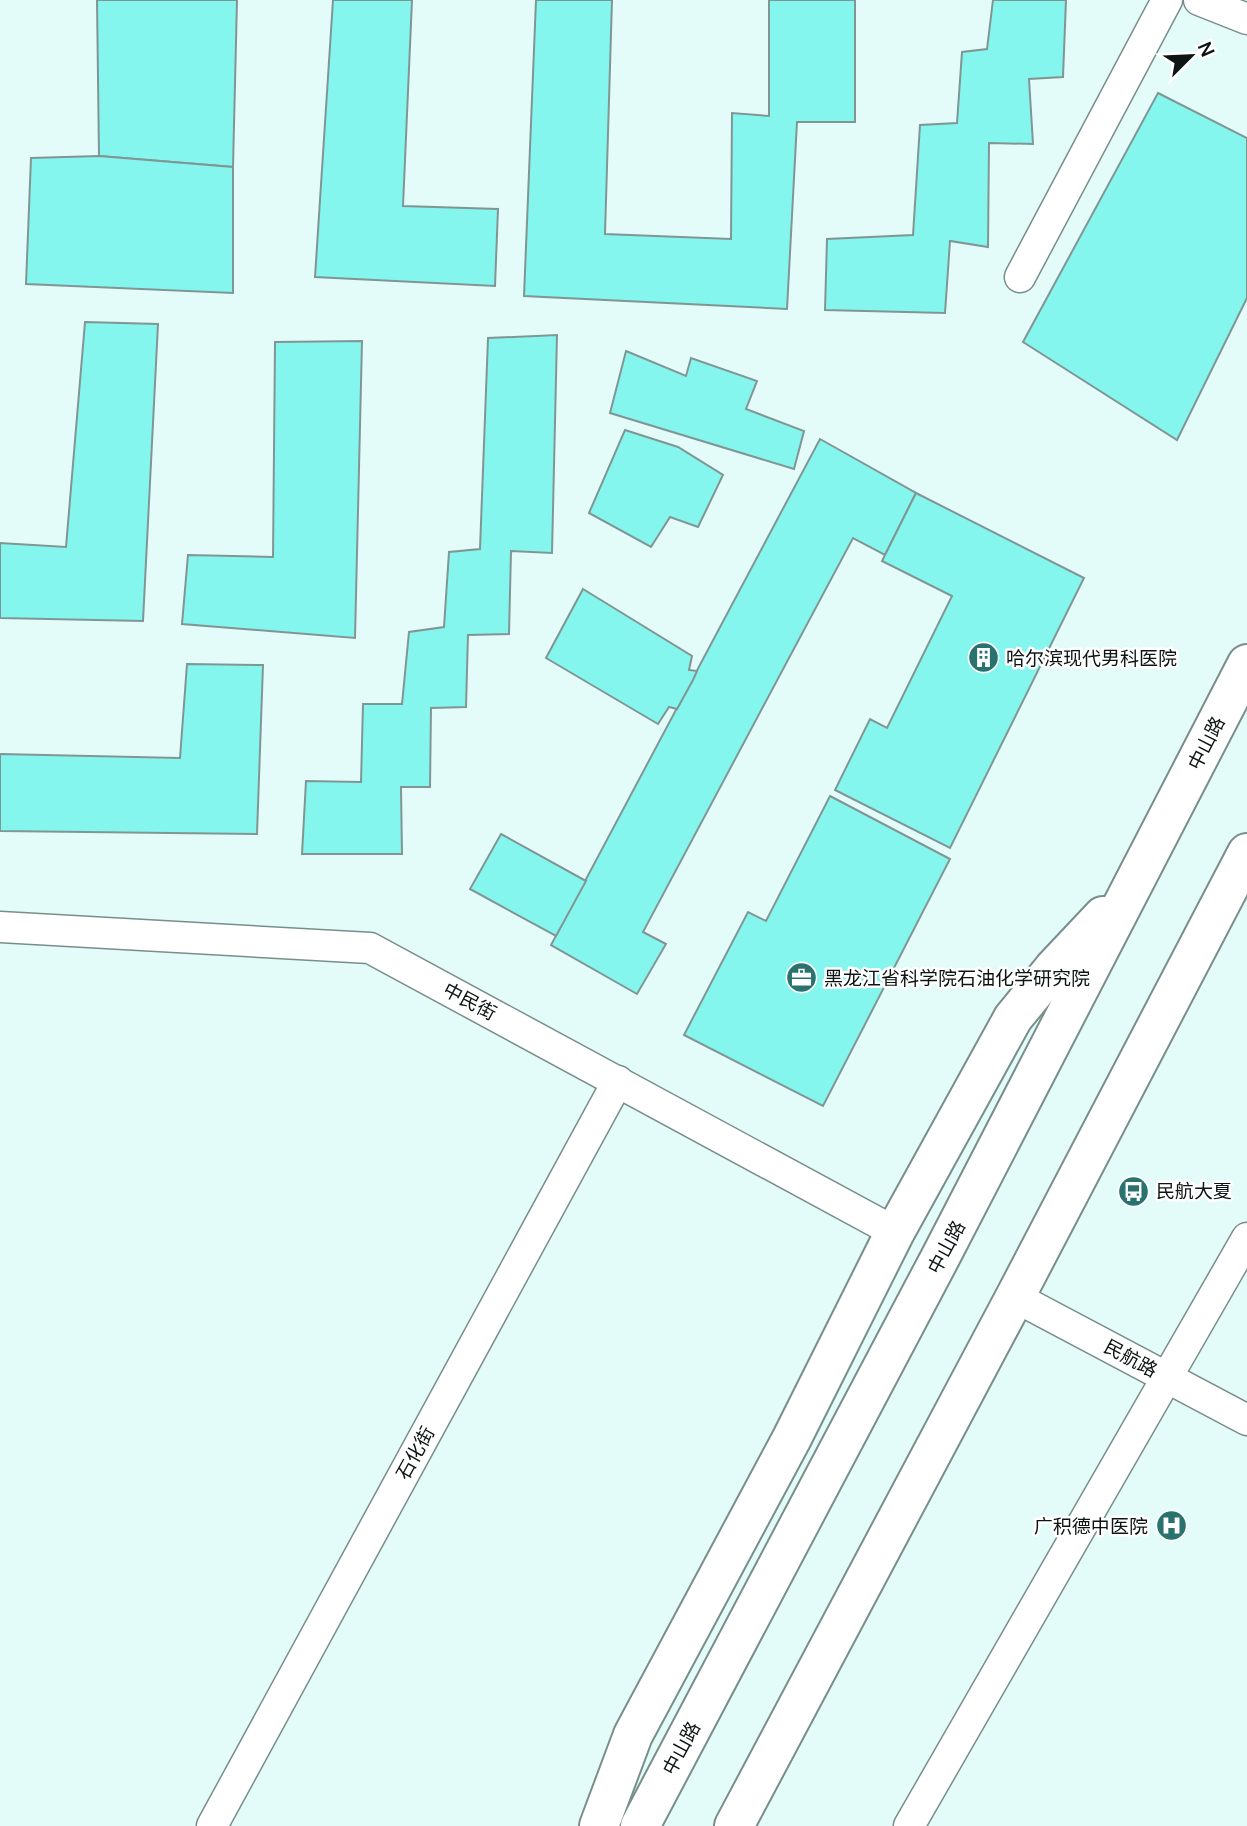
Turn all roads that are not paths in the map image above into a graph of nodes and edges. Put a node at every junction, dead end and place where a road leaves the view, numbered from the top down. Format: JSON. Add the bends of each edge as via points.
{"nodes":[{"id":1,"x":1167,"y":0,"type":"edge"},
{"id":2,"x":1199,"y":0,"type":"edge"},
{"id":3,"x":1247,"y":19,"type":"edge"},
{"id":4,"x":1020,"y":277,"type":"dead end"},
{"id":5,"x":1247,"y":664,"type":"edge"},
{"id":6,"x":1247,"y":853,"type":"edge"},
{"id":7,"x":1135,"y":881,"type":"junction"},
{"id":8,"x":0,"y":927,"type":"edge"},
{"id":9,"x":618,"y":1081,"type":"junction"},
{"id":10,"x":895,"y":1232,"type":"junction"},
{"id":11,"x":1247,"y":1238,"type":"edge"},
{"id":12,"x":1015,"y":1297,"type":"junction"},
{"id":13,"x":1168,"y":1378,"type":"junction"},
{"id":14,"x":1247,"y":1420,"type":"edge"},
{"id":15,"x":212,"y":1826,"type":"edge"},
{"id":16,"x":598,"y":1826,"type":"edge"},
{"id":17,"x":640,"y":1826,"type":"edge"},
{"id":18,"x":734,"y":1826,"type":"edge"},
{"id":19,"x":909,"y":1826,"type":"edge"}],
"edges":[{"from":1,"to":4,"type":"street"},
{"from":2,"to":3,"type":"street"},
{"from":5,"to":7,"type":"main road","name":"中山路"},
{"from":6,"to":12,"type":"main road"},
{"from":7,"to":10,"type":"main road","via":[[1013,1018]]},
{"from":7,"to":17,"type":"main road","name":"中山路"},
{"from":8,"to":9,"type":"street","name":"中民街","via":[[369,948]]},
{"from":9,"to":10,"type":"street","name":"中民街"},
{"from":9,"to":15,"type":"street","name":"石化街"},
{"from":10,"to":16,"type":"main road","via":[[792,1438],[633,1735]]},
{"from":11,"to":13,"type":"street"},
{"from":12,"to":13,"type":"street","name":"民航路"},
{"from":12,"to":18,"type":"main road"},
{"from":13,"to":14,"type":"street","name":"民航路"},
{"from":13,"to":19,"type":"street"}]}
